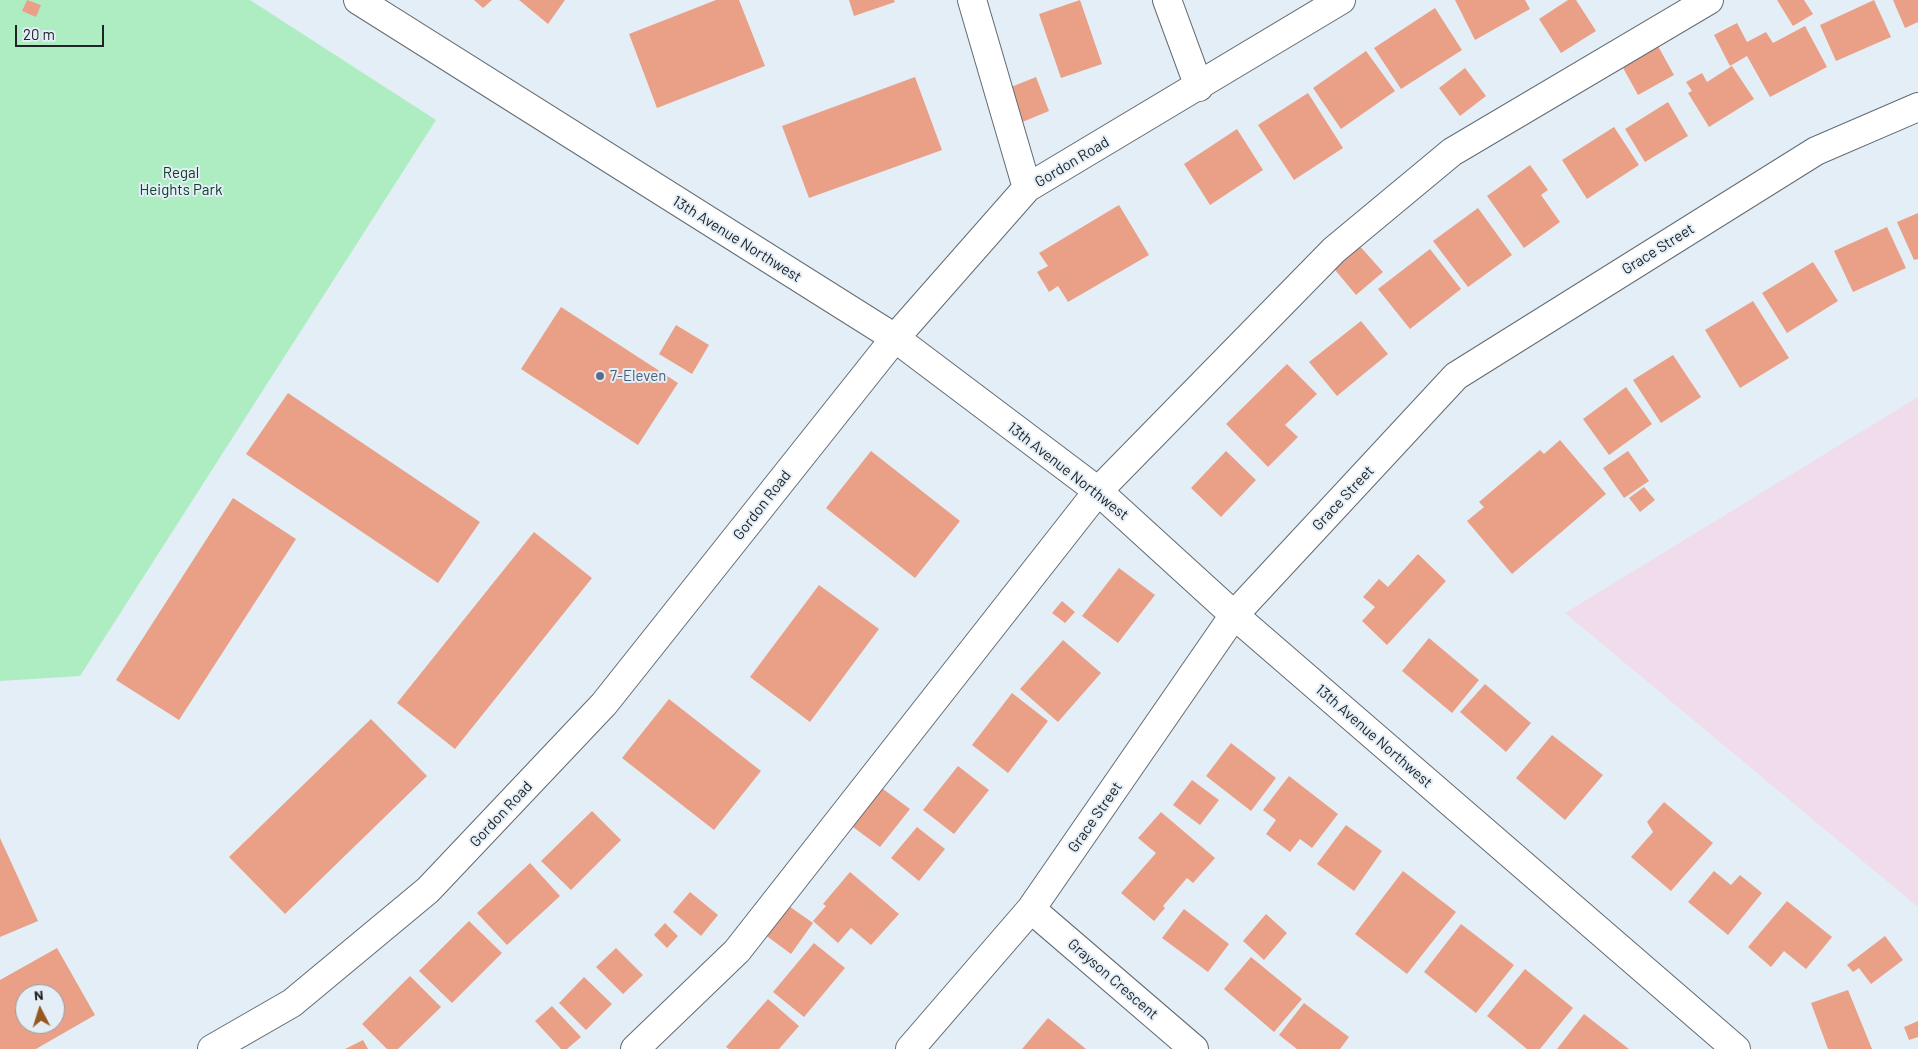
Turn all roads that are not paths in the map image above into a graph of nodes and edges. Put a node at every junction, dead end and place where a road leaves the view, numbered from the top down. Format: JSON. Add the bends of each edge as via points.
{"nodes":[{"id":1,"x":358,"y":0,"type":"edge"},
{"id":2,"x":972,"y":0,"type":"edge"},
{"id":3,"x":1166,"y":0,"type":"edge"},
{"id":4,"x":1341,"y":0,"type":"edge"},
{"id":5,"x":1709,"y":0,"type":"edge"},
{"id":6,"x":1199,"y":87,"type":"junction"},
{"id":7,"x":1918,"y":107,"type":"edge"},
{"id":8,"x":1027,"y":188,"type":"junction"},
{"id":9,"x":895,"y":338,"type":"junction"},
{"id":10,"x":1098,"y":491,"type":"junction"},
{"id":11,"x":1234,"y":615,"type":"junction"},
{"id":12,"x":1031,"y":909,"type":"junction"},
{"id":13,"x":212,"y":1049,"type":"edge"},
{"id":14,"x":635,"y":1049,"type":"edge"},
{"id":15,"x":910,"y":1049,"type":"edge"},
{"id":16,"x":1194,"y":1049,"type":"edge"},
{"id":17,"x":1736,"y":1049,"type":"edge"}],
"edges":[{"from":1,"to":9,"type":"street","name":"13th Avenue Northwest"},
{"from":2,"to":8,"type":"street"},
{"from":3,"to":6,"type":"street"},
{"from":4,"to":6,"type":"street","name":"Gordon Road"},
{"from":5,"to":10,"type":"street","via":[[1452,152],[1334,250]]},
{"from":6,"to":8,"type":"street","name":"Gordon Road"},
{"from":7,"to":11,"type":"street","name":"Grace Street","via":[[1816,151],[1456,376]]},
{"from":8,"to":9,"type":"street","name":"Gordon Road"},
{"from":9,"to":10,"type":"street","name":"13th Avenue Northwest"},
{"from":9,"to":13,"type":"street","name":"Gordon Road","via":[[604,704],[428,890],[292,1003]]},
{"from":10,"to":11,"type":"street","name":"13th Avenue Northwest"},
{"from":10,"to":14,"type":"street","via":[[737,951]]},
{"from":11,"to":12,"type":"street","name":"Grace Street"},
{"from":11,"to":17,"type":"street","name":"13th Avenue Northwest"},
{"from":12,"to":15,"type":"street","name":"Grace Street"},
{"from":12,"to":16,"type":"street","name":"Grayson Crescent"}]}
